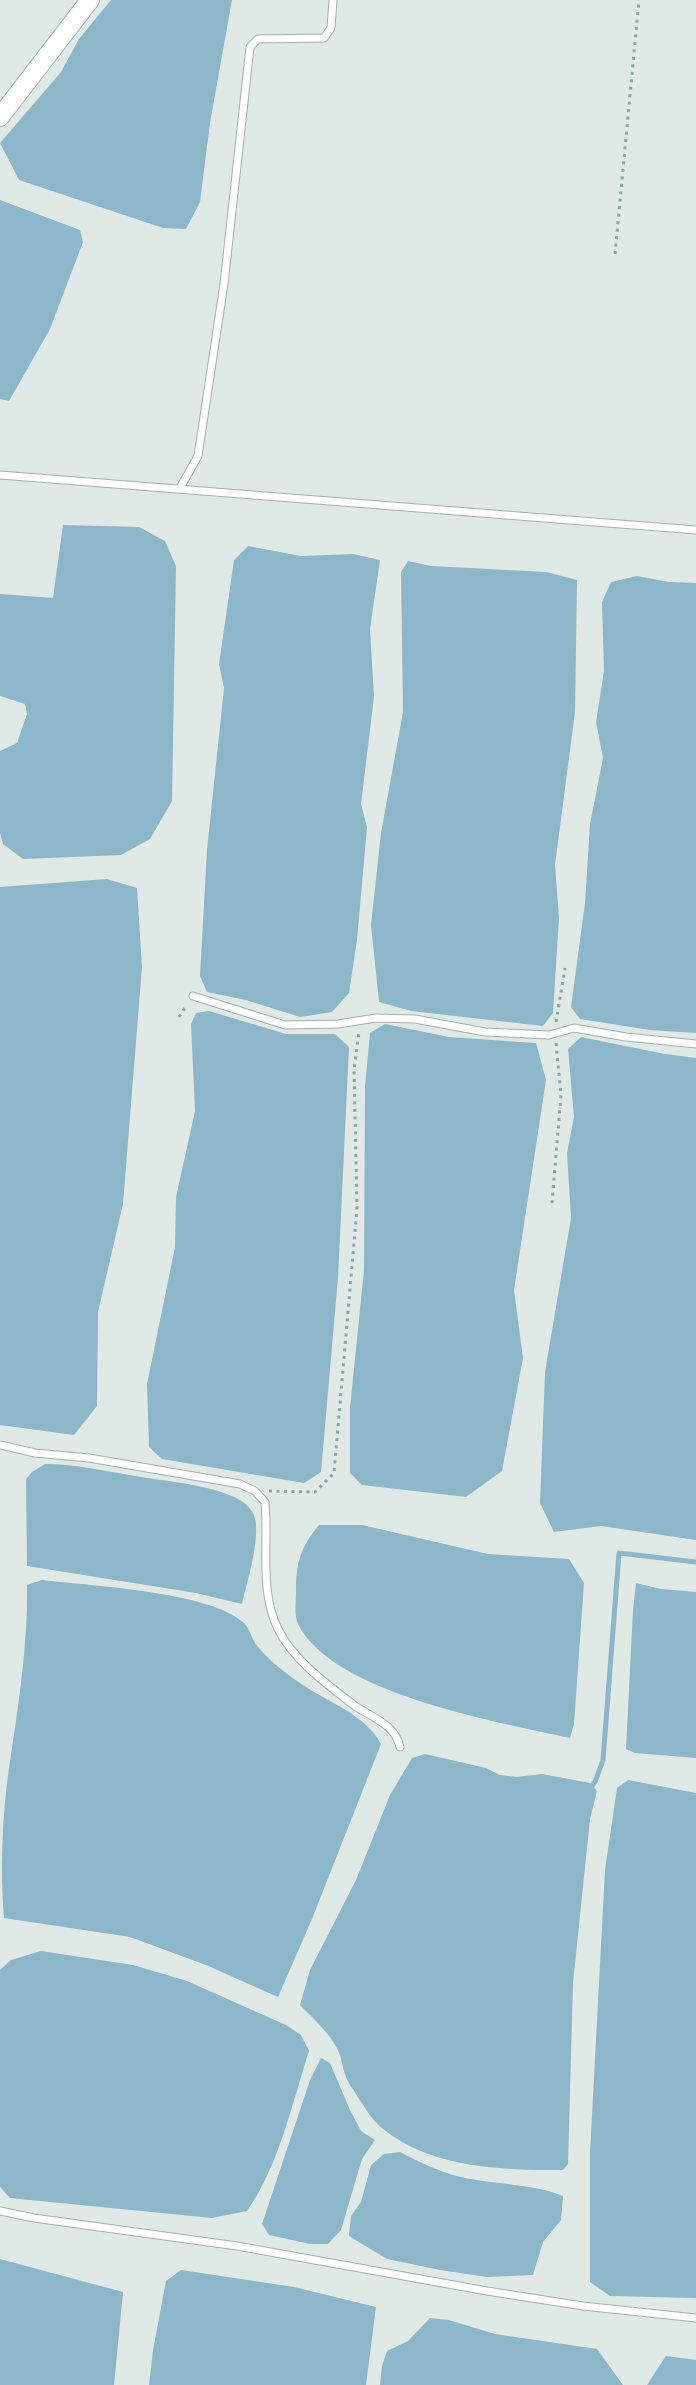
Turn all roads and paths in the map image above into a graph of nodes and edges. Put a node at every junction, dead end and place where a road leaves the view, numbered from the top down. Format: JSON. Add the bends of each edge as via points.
{"nodes":[{"id":1,"x":90,"y":0,"type":"edge"},
{"id":2,"x":333,"y":0,"type":"edge"},
{"id":3,"x":639,"y":0,"type":"edge"},
{"id":4,"x":0,"y":117,"type":"edge"},
{"id":5,"x":615,"y":254,"type":"dead end"},
{"id":6,"x":0,"y":475,"type":"edge"},
{"id":7,"x":180,"y":488,"type":"junction"},
{"id":8,"x":696,"y":530,"type":"edge"},
{"id":9,"x":566,"y":968,"type":"dead end"},
{"id":10,"x":193,"y":996,"type":"dead end"},
{"id":11,"x":360,"y":1021,"type":"junction"},
{"id":12,"x":554,"y":1033,"type":"junction"},
{"id":13,"x":696,"y":1044,"type":"edge"},
{"id":14,"x":552,"y":1203,"type":"dead end"},
{"id":15,"x":0,"y":1445,"type":"edge"},
{"id":16,"x":260,"y":1497,"type":"junction"},
{"id":17,"x":400,"y":1747,"type":"dead end"},
{"id":18,"x":0,"y":2211,"type":"edge"},
{"id":19,"x":696,"y":2318,"type":"edge"}],
"edges":[{"from":1,"to":4,"type":"main road"},
{"from":2,"to":7,"type":"lane","via":[[331,28],[324,38],[258,39],[250,47],[224,284],[198,456]]},
{"from":3,"to":5,"type":"path"},
{"from":6,"to":7,"type":"lane"},
{"from":7,"to":8,"type":"lane"},
{"from":9,"to":12,"type":"path"},
{"from":10,"to":11,"type":"lane","via":[[285,1025]]},
{"from":11,"to":12,"type":"lane","via":[[415,1019],[485,1032]]},
{"from":11,"to":16,"type":"path","via":[[354,1070],[357,1208],[334,1473],[315,1492],[271,1490]]},
{"from":12,"to":13,"type":"lane","via":[[574,1028]]},
{"from":12,"to":14,"type":"path","via":[[561,1095]]},
{"from":15,"to":16,"type":"lane","via":[[240,1484]]},
{"from":16,"to":17,"type":"lane","via":[[265,1503],[270,1604],[278,1629],[296,1655],[323,1679],[356,1707],[387,1725],[398,1737]]},
{"from":18,"to":19,"type":"lane","via":[[237,2246],[498,2293]]}]}
